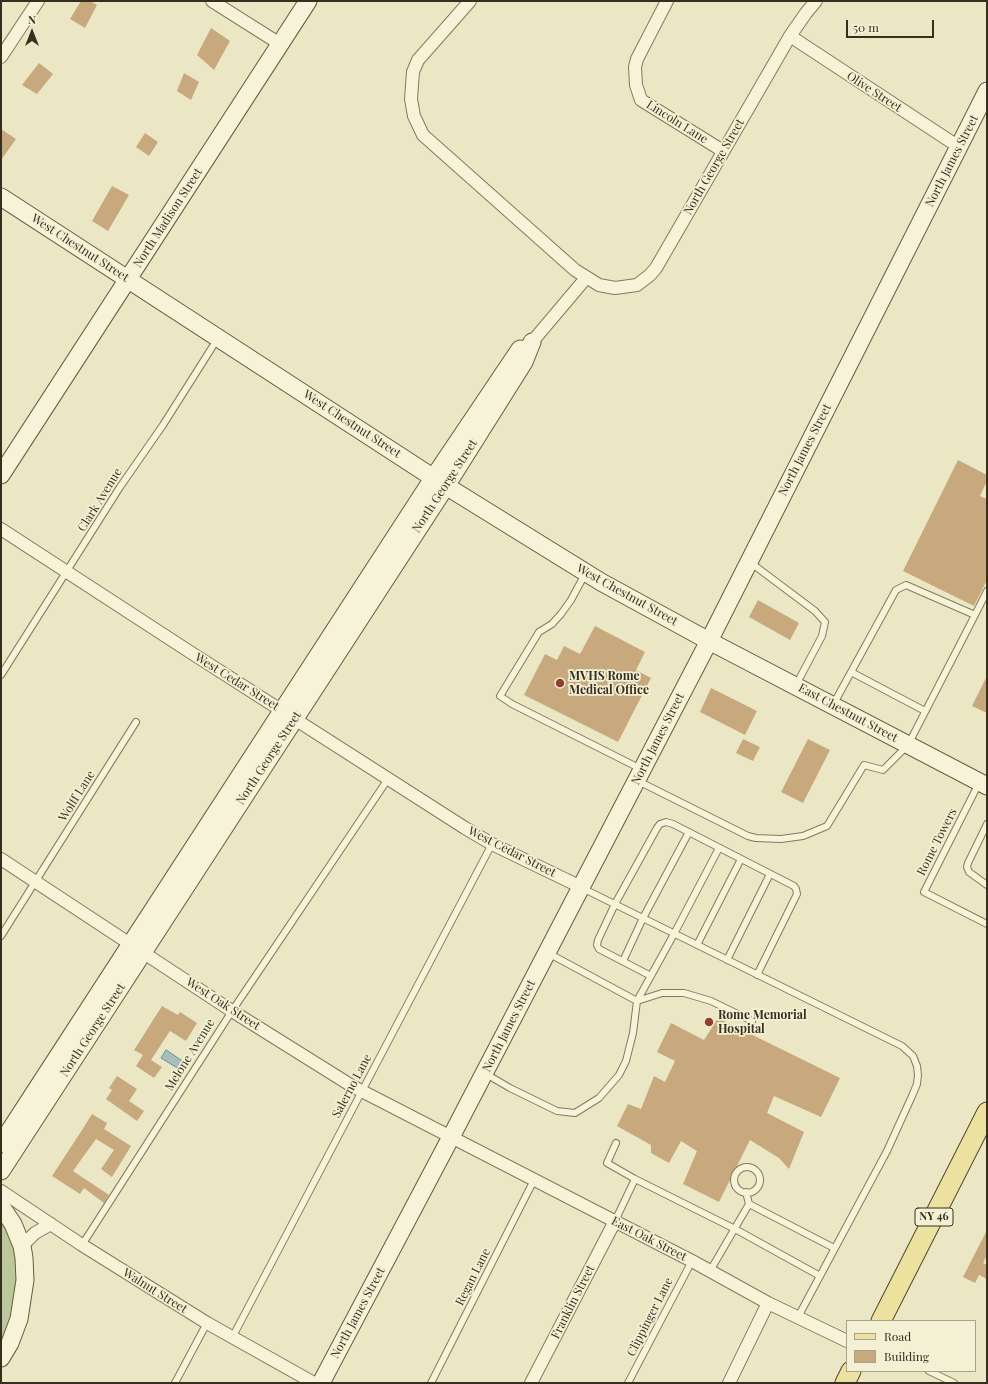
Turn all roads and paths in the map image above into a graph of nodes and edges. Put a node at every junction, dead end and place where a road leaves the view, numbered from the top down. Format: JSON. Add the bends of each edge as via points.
{"nodes":[{"id":1,"x":38,"y":1,"type":"edge"},
{"id":2,"x":212,"y":1,"type":"edge"},
{"id":3,"x":308,"y":1,"type":"edge"},
{"id":4,"x":470,"y":1,"type":"edge"},
{"id":5,"x":667,"y":1,"type":"edge"},
{"id":6,"x":816,"y":1,"type":"edge"},
{"id":7,"x":790,"y":36,"type":"junction"},
{"id":8,"x":280,"y":44,"type":"junction"},
{"id":9,"x":1,"y":58,"type":"edge"},
{"id":10,"x":987,"y":91,"type":"edge"},
{"id":11,"x":959,"y":147,"type":"junction"},
{"id":12,"x":723,"y":151,"type":"junction"},
{"id":13,"x":1,"y":197,"type":"edge"},
{"id":14,"x":586,"y":278,"type":"junction"},
{"id":15,"x":128,"y":279,"type":"junction"},
{"id":16,"x":218,"y":338,"type":"junction"},
{"id":17,"x":532,"y":342,"type":"joint"},
{"id":18,"x":1,"y":475,"type":"edge"},
{"id":19,"x":440,"y":482,"type":"junction"},
{"id":20,"x":1,"y":529,"type":"edge"},
{"id":21,"x":749,"y":562,"type":"junction"},
{"id":22,"x":68,"y":572,"type":"junction"},
{"id":23,"x":586,"y":572,"type":"junction"},
{"id":24,"x":987,"y":591,"type":"edge"},
{"id":25,"x":975,"y":615,"type":"junction"},
{"id":26,"x":709,"y":641,"type":"junction"},
{"id":27,"x":851,"y":672,"type":"junction"},
{"id":28,"x":1,"y":675,"type":"edge"},
{"id":29,"x":796,"y":686,"type":"junction"},
{"id":30,"x":833,"y":705,"type":"junction"},
{"id":31,"x":925,"y":711,"type":"junction"},
{"id":32,"x":288,"y":715,"type":"junction"},
{"id":33,"x":136,"y":722,"type":"dead end"},
{"id":34,"x":908,"y":745,"type":"junction"},
{"id":35,"x":639,"y":775,"type":"junction"},
{"id":36,"x":388,"y":779,"type":"junction"},
{"id":37,"x":983,"y":784,"type":"edge"},
{"id":38,"x":987,"y":824,"type":"edge"},
{"id":39,"x":689,"y":832,"type":"junction"},
{"id":40,"x":492,"y":844,"type":"junction"},
{"id":41,"x":719,"y":848,"type":"junction"},
{"id":42,"x":1,"y":859,"type":"edge"},
{"id":43,"x":741,"y":859,"type":"junction"},
{"id":44,"x":770,"y":874,"type":"junction"},
{"id":45,"x":35,"y":881,"type":"junction"},
{"id":46,"x":987,"y":885,"type":"edge"},
{"id":47,"x":581,"y":888,"type":"junction"},
{"id":48,"x":615,"y":904,"type":"junction"},
{"id":49,"x":643,"y":918,"type":"junction"},
{"id":50,"x":987,"y":924,"type":"edge"},
{"id":51,"x":674,"y":934,"type":"junction"},
{"id":52,"x":1,"y":936,"type":"edge"},
{"id":53,"x":697,"y":945,"type":"junction"},
{"id":54,"x":137,"y":949,"type":"junction"},
{"id":55,"x":547,"y":952,"type":"junction"},
{"id":56,"x":727,"y":960,"type":"junction"},
{"id":57,"x":623,"y":961,"type":"junction"},
{"id":58,"x":757,"y":975,"type":"junction"},
{"id":59,"x":651,"y":976,"type":"junction"},
{"id":60,"x":637,"y":1001,"type":"junction"},
{"id":61,"x":232,"y":1011,"type":"junction"},
{"id":62,"x":752,"y":1021,"type":"dead end"},
{"id":63,"x":485,"y":1073,"type":"junction"},
{"id":64,"x":362,"y":1091,"type":"junction"},
{"id":65,"x":987,"y":1112,"type":"edge"},
{"id":66,"x":982,"y":1134,"type":"edge"},
{"id":67,"x":451,"y":1137,"type":"junction"},
{"id":68,"x":616,"y":1143,"type":"dead end"},
{"id":69,"x":1,"y":1144,"type":"edge"},
{"id":70,"x":1,"y":1171,"type":"edge"},
{"id":71,"x":635,"y":1179,"type":"junction"},
{"id":72,"x":534,"y":1180,"type":"junction"},
{"id":73,"x":1,"y":1190,"type":"edge"},
{"id":74,"x":746,"y":1192,"type":"junction"},
{"id":75,"x":749,"y":1204,"type":"junction"},
{"id":76,"x":1,"y":1206,"type":"edge"},
{"id":77,"x":615,"y":1221,"type":"junction"},
{"id":78,"x":51,"y":1224,"type":"junction"},
{"id":79,"x":735,"y":1229,"type":"junction"},
{"id":80,"x":82,"y":1245,"type":"junction"},
{"id":81,"x":22,"y":1246,"type":"junction"},
{"id":82,"x":834,"y":1248,"type":"junction"},
{"id":83,"x":692,"y":1261,"type":"junction"},
{"id":84,"x":710,"y":1271,"type":"junction"},
{"id":85,"x":820,"y":1276,"type":"junction"},
{"id":86,"x":768,"y":1302,"type":"junction"},
{"id":87,"x":798,"y":1317,"type":"junction"},
{"id":88,"x":882,"y":1320,"type":"edge"},
{"id":89,"x":206,"y":1323,"type":"junction"},
{"id":90,"x":232,"y":1338,"type":"junction"},
{"id":91,"x":846,"y":1341,"type":"edge"},
{"id":92,"x":1,"y":1358,"type":"edge"},
{"id":93,"x":851,"y":1372,"type":"edge"},
{"id":94,"x":931,"y":1372,"type":"edge"},
{"id":95,"x":175,"y":1383,"type":"edge"},
{"id":96,"x":314,"y":1383,"type":"edge"},
{"id":97,"x":321,"y":1383,"type":"edge"},
{"id":98,"x":431,"y":1383,"type":"edge"},
{"id":99,"x":531,"y":1383,"type":"edge"},
{"id":100,"x":628,"y":1383,"type":"edge"},
{"id":101,"x":729,"y":1383,"type":"edge"},
{"id":102,"x":845,"y":1383,"type":"edge"},
{"id":103,"x":954,"y":1383,"type":"edge"}],
"edges":[{"from":1,"to":9,"type":"street"},
{"from":2,"to":8,"type":"street"},
{"from":3,"to":8,"type":"street","name":"North Madison Street"},
{"from":4,"to":14,"type":"street","name":"North George Street","via":[[418,60],[412,72],[411,98],[414,116],[423,135]]},
{"from":5,"to":12,"type":"street","name":"Lincoln Lane","via":[[637,59],[636,85],[641,100]]},
{"from":6,"to":7,"type":"street","name":"North George Street"},
{"from":7,"to":11,"type":"street","name":"Olive Street"},
{"from":7,"to":12,"type":"street","name":"North George Street"},
{"from":8,"to":15,"type":"street","name":"North Madison Street"},
{"from":10,"to":11,"type":"street","name":"North James Street"},
{"from":11,"to":21,"type":"street","name":"North James Street"},
{"from":12,"to":14,"type":"street","name":"North George Street","via":[[650,275],[637,285],[615,288]]},
{"from":13,"to":15,"type":"street","name":"West Chestnut Street"},
{"from":14,"to":17,"type":"street","name":"North George Street"},
{"from":15,"to":16,"type":"street","name":"West Chestnut Street"},
{"from":15,"to":18,"type":"street","name":"North Madison Street"},
{"from":16,"to":19,"type":"street","name":"West Chestnut Street"},
{"from":16,"to":22,"type":"lane","name":"Clark Avenue","via":[[120,487]]},
{"from":17,"to":19,"type":"street","name":"North George Street","via":[[524,362]]},
{"from":19,"to":23,"type":"street","name":"West Chestnut Street"},
{"from":19,"to":32,"type":"street","name":"North George Street"},
{"from":20,"to":22,"type":"street","name":"West Cedar Street"},
{"from":21,"to":26,"type":"street","name":"North James Street"},
{"from":21,"to":29,"type":"lane","via":[[815,611],[825,622],[822,636]]},
{"from":22,"to":28,"type":"lane","name":"Clark Avenue"},
{"from":22,"to":32,"type":"street","name":"West Cedar Street"},
{"from":23,"to":26,"type":"street","name":"West Chestnut Street"},
{"from":23,"to":35,"type":"lane","via":[[567,605],[552,624],[539,632],[500,696]]},
{"from":24,"to":25,"type":"lane"},
{"from":25,"to":27,"type":"lane","via":[[906,585],[896,590]]},
{"from":25,"to":31,"type":"lane"},
{"from":26,"to":29,"type":"street","name":"East Chestnut Street"},
{"from":26,"to":35,"type":"street","name":"North James Street"},
{"from":27,"to":30,"type":"lane"},
{"from":27,"to":31,"type":"lane"},
{"from":29,"to":30,"type":"street","name":"East Chestnut Street"},
{"from":30,"to":34,"type":"street","name":"East Chestnut Street"},
{"from":31,"to":34,"type":"lane"},
{"from":32,"to":36,"type":"street","name":"West Cedar Street"},
{"from":32,"to":54,"type":"street","name":"North George Street"},
{"from":33,"to":45,"type":"lane","name":"Wolff Lane"},
{"from":34,"to":35,"type":"lane","via":[[883,770],[864,765],[827,826],[803,836],[781,839],[748,836]]},
{"from":34,"to":37,"type":"street","name":"East Chestnut Street"},
{"from":35,"to":47,"type":"street","name":"North James Street"},
{"from":36,"to":40,"type":"street","name":"West Cedar Street"},
{"from":36,"to":61,"type":"lane","name":"Melone Avenue"},
{"from":37,"to":50,"type":"lane","name":"Rome Towers","via":[[924,892]]},
{"from":38,"to":46,"type":"lane","via":[[967,867],[969,872]]},
{"from":39,"to":41,"type":"lane"},
{"from":39,"to":48,"type":"lane","via":[[666,822],[660,824]]},
{"from":39,"to":49,"type":"lane"},
{"from":40,"to":47,"type":"street","name":"West Cedar Street"},
{"from":40,"to":64,"type":"lane","name":"Salerno Lane"},
{"from":41,"to":43,"type":"lane"},
{"from":41,"to":51,"type":"lane"},
{"from":42,"to":45,"type":"street","name":"West Oak Street"},
{"from":43,"to":44,"type":"lane"},
{"from":43,"to":53,"type":"lane"},
{"from":44,"to":56,"type":"lane"},
{"from":44,"to":58,"type":"lane","via":[[794,886],[797,894]]},
{"from":45,"to":52,"type":"lane","name":"Wolff Lane"},
{"from":45,"to":54,"type":"street","name":"West Oak Street"},
{"from":47,"to":48,"type":"lane"},
{"from":47,"to":55,"type":"street","name":"North James Street"},
{"from":48,"to":49,"type":"lane"},
{"from":48,"to":57,"type":"lane","via":[[597,945],[599,949]]},
{"from":49,"to":51,"type":"lane"},
{"from":49,"to":57,"type":"lane"},
{"from":51,"to":53,"type":"lane"},
{"from":51,"to":59,"type":"lane"},
{"from":53,"to":56,"type":"lane"},
{"from":54,"to":61,"type":"street","name":"West Oak Street"},
{"from":54,"to":69,"type":"street","name":"North George Street"},
{"from":54,"to":70,"type":"street","name":"North George Street"},
{"from":55,"to":60,"type":"lane"},
{"from":55,"to":63,"type":"street","name":"North James Street"},
{"from":56,"to":58,"type":"lane"},
{"from":57,"to":59,"type":"lane"},
{"from":58,"to":82,"type":"lane","via":[[902,1046],[913,1056],[916,1066],[917,1084],[912,1096]]},
{"from":59,"to":60,"type":"lane"},
{"from":60,"to":62,"type":"lane","via":[[662,993],[684,993],[711,1001]]},
{"from":60,"to":63,"type":"lane","via":[[633,1033],[626,1061],[619,1075],[599,1098],[575,1113],[557,1111]]},
{"from":61,"to":64,"type":"street","name":"West Oak Street"},
{"from":61,"to":80,"type":"lane","name":"Melone Avenue"},
{"from":63,"to":67,"type":"street","name":"North James Street"},
{"from":64,"to":67,"type":"street","name":"West Oak Street"},
{"from":64,"to":90,"type":"lane","name":"Salerno Lane"},
{"from":65,"to":66,"type":"main road","number":"NY 46"},
{"from":66,"to":88,"type":"main road","number":"NY 46"},
{"from":67,"to":72,"type":"street","name":"East Oak Street"},
{"from":67,"to":97,"type":"street","name":"North James Street"},
{"from":68,"to":71,"type":"lane","via":[[607,1163]]},
{"from":71,"to":77,"type":"lane"},
{"from":71,"to":79,"type":"lane"},
{"from":72,"to":77,"type":"street","name":"East Oak Street"},
{"from":72,"to":98,"type":"lane","name":"Regan Lane"},
{"from":73,"to":78,"type":"street","name":"Walnut Street"},
{"from":74,"to":74,"type":"lane","via":[[755,1190],[760,1182],[757,1171],[750,1168],[741,1169],[735,1176],[738,1188]]},
{"from":74,"to":75,"type":"lane"},
{"from":75,"to":79,"type":"lane"},
{"from":75,"to":82,"type":"lane"},
{"from":76,"to":81,"type":"street","via":[[13,1224]]},
{"from":77,"to":83,"type":"street","name":"East Oak Street"},
{"from":77,"to":99,"type":"street","name":"Franklin Street"},
{"from":78,"to":80,"type":"street","name":"Walnut Street"},
{"from":78,"to":81,"type":"street","via":[[35,1233]]},
{"from":79,"to":84,"type":"lane"},
{"from":79,"to":85,"type":"lane"},
{"from":80,"to":89,"type":"street","name":"Walnut Street"},
{"from":81,"to":92,"type":"street","via":[[25,1280],[19,1319]]},
{"from":82,"to":85,"type":"lane"},
{"from":83,"to":84,"type":"street","name":"East Oak Street"},
{"from":83,"to":100,"type":"lane","name":"Clippinger Lane"},
{"from":84,"to":86,"type":"street","name":"East Oak Street"},
{"from":85,"to":87,"type":"lane"},
{"from":86,"to":87,"type":"street","name":"East Oak Street"},
{"from":86,"to":101,"type":"street"},
{"from":87,"to":91,"type":"street","name":"East Oak Street"},
{"from":89,"to":90,"type":"street","name":"Walnut Street"},
{"from":89,"to":95,"type":"lane"},
{"from":90,"to":96,"type":"street","name":"Walnut Street"},
{"from":93,"to":102,"type":"main road"},
{"from":94,"to":103,"type":"lane"}]}
